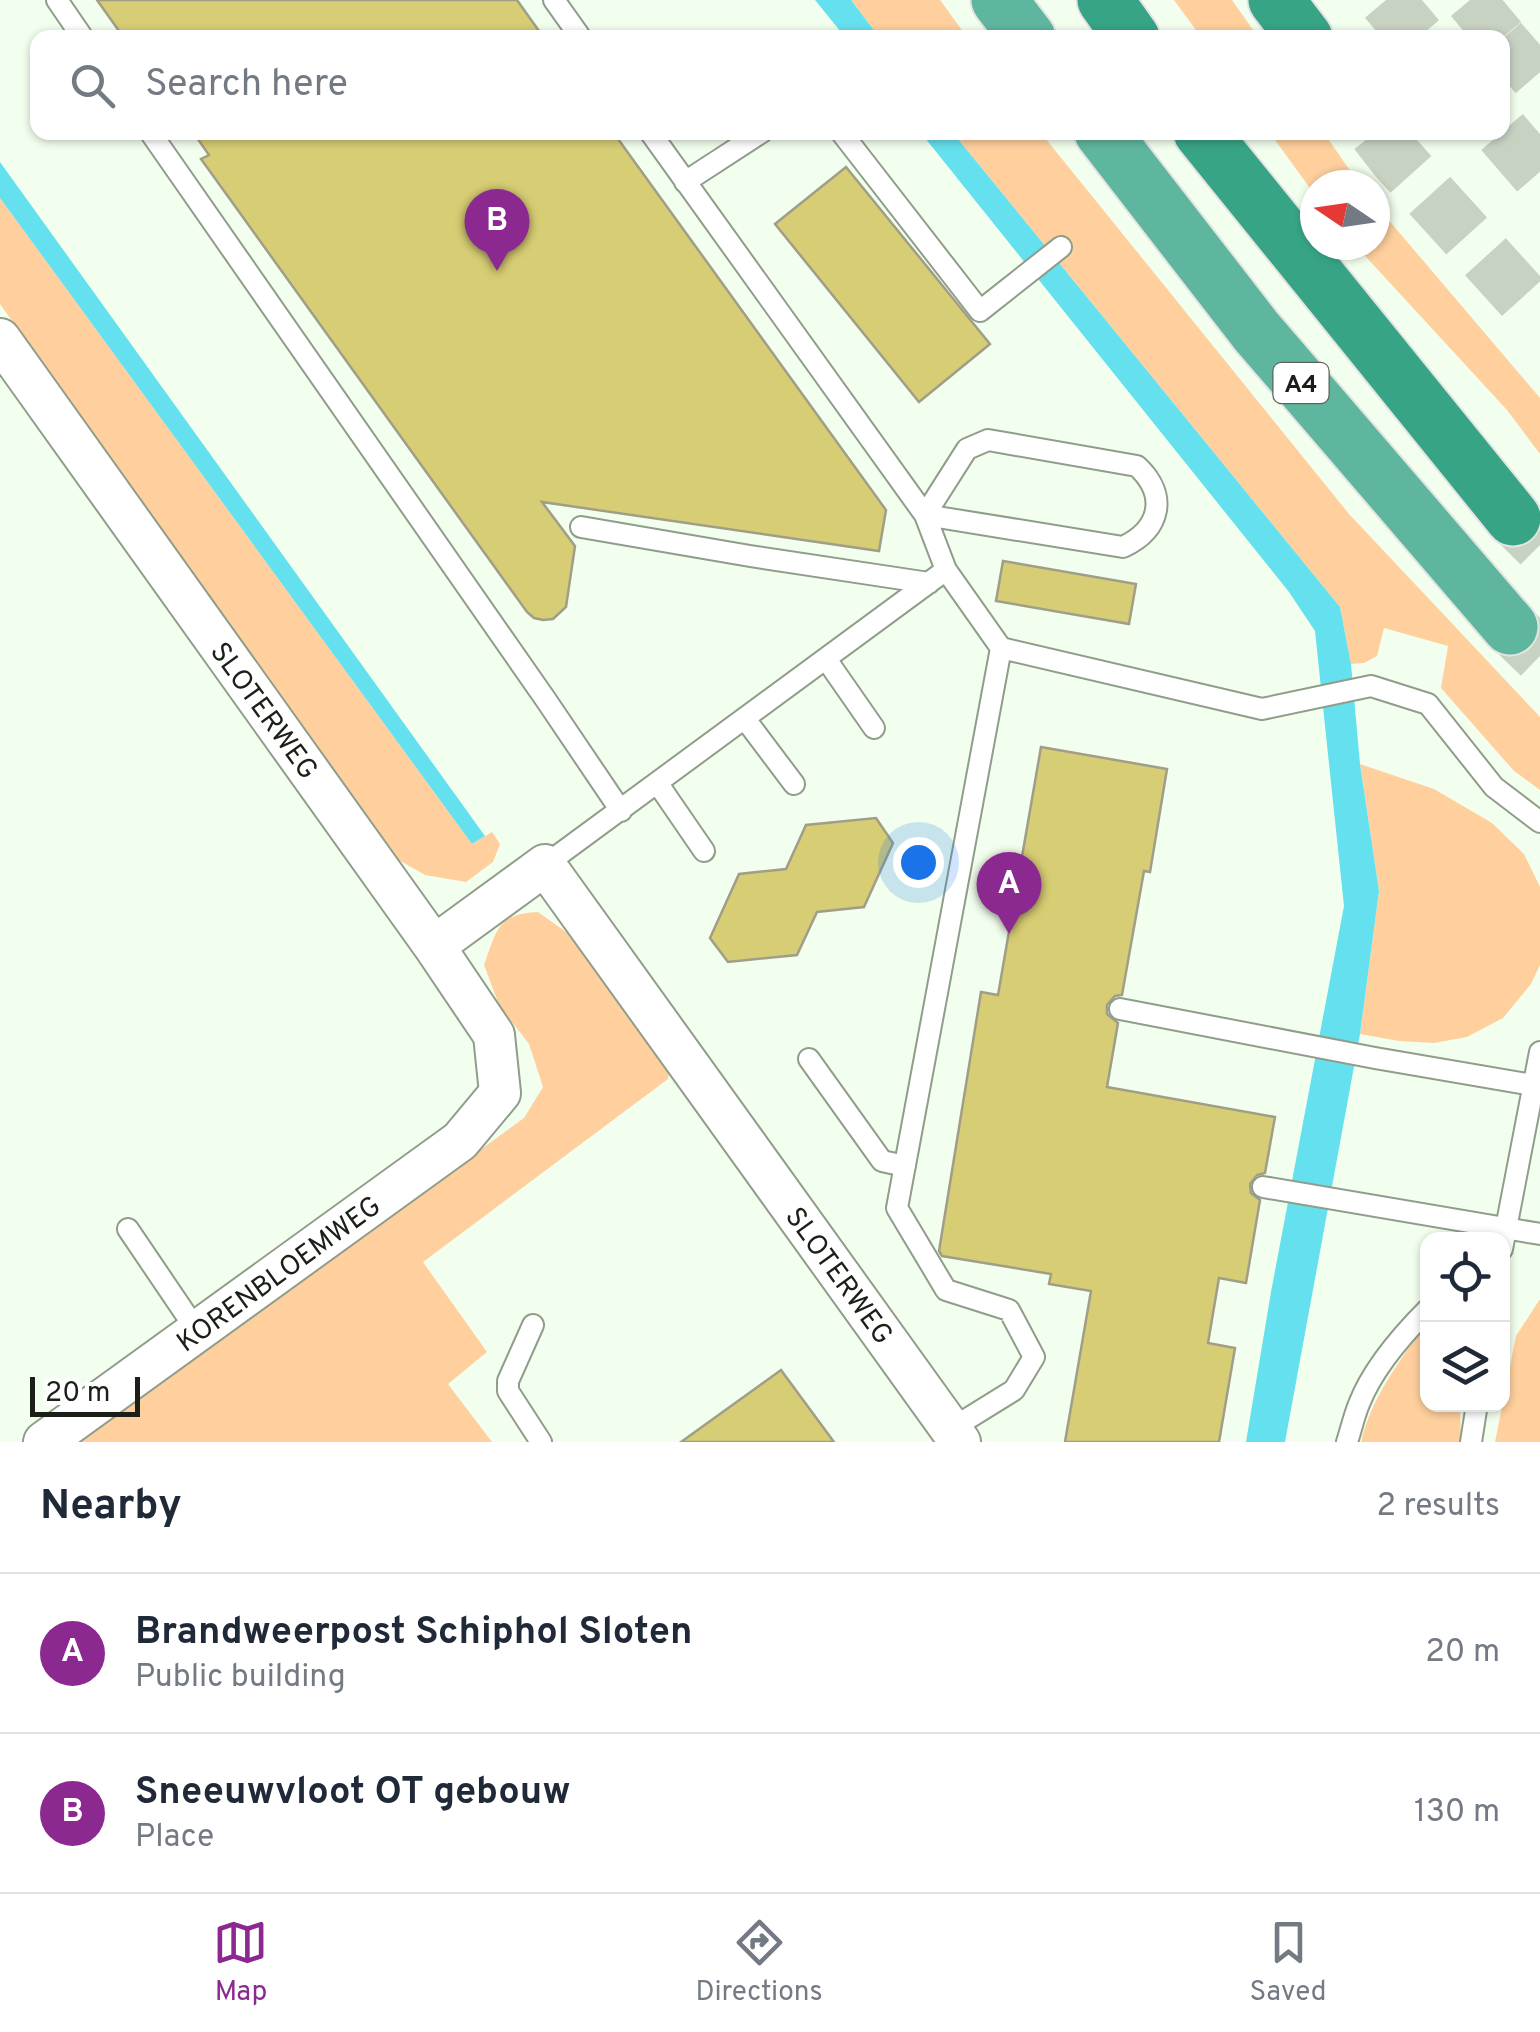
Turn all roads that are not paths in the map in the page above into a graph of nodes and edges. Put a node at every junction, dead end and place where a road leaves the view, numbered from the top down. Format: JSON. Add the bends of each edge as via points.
{"nodes":[{"id":1,"x":57,"y":0,"type":"edge"},
{"id":2,"x":554,"y":0,"type":"edge"},
{"id":3,"x":999,"y":0,"type":"edge"},
{"id":4,"x":1105,"y":0,"type":"edge"},
{"id":5,"x":1276,"y":0,"type":"edge"},
{"id":6,"x":78,"y":30,"type":"edge"},
{"id":7,"x":575,"y":30,"type":"edge"},
{"id":8,"x":1022,"y":30,"type":"edge"},
{"id":9,"x":1126,"y":30,"type":"edge"},
{"id":10,"x":1299,"y":30,"type":"edge"},
{"id":11,"x":156,"y":140,"type":"edge"},
{"id":12,"x":656,"y":140,"type":"edge"},
{"id":13,"x":750,"y":140,"type":"edge"},
{"id":14,"x":848,"y":140,"type":"edge"},
{"id":15,"x":1108,"y":140,"type":"edge"},
{"id":16,"x":1207,"y":140,"type":"edge"},
{"id":17,"x":685,"y":182,"type":"junction"},
{"id":18,"x":1061,"y":247,"type":"dead end"},
{"id":19,"x":0,"y":339,"type":"edge"},
{"id":20,"x":925,"y":514,"type":"junction"},
{"id":21,"x":1513,"y":518,"type":"tunnel mouth"},
{"id":22,"x":581,"y":526,"type":"dead end"},
{"id":23,"x":937,"y":576,"type":"junction"},
{"id":24,"x":1510,"y":627,"type":"tunnel mouth"},
{"id":25,"x":1001,"y":648,"type":"junction"},
{"id":26,"x":826,"y":658,"type":"junction"},
{"id":27,"x":745,"y":719,"type":"junction"},
{"id":28,"x":874,"y":728,"type":"dead end"},
{"id":29,"x":658,"y":784,"type":"junction"},
{"id":30,"x":794,"y":784,"type":"dead end"},
{"id":31,"x":621,"y":810,"type":"junction"},
{"id":32,"x":1540,"y":822,"type":"edge"},
{"id":33,"x":704,"y":851,"type":"dead end"},
{"id":34,"x":546,"y":865,"type":"junction"},
{"id":35,"x":434,"y":946,"type":"junction"},
{"id":36,"x":1120,"y":1009,"type":"dead end"},
{"id":37,"x":1540,"y":1052,"type":"edge"},
{"id":38,"x":810,"y":1059,"type":"dead end"},
{"id":39,"x":1534,"y":1085,"type":"junction"},
{"id":40,"x":500,"y":1093,"type":"joint"},
{"id":41,"x":905,"y":1166,"type":"junction"},
{"id":42,"x":1263,"y":1187,"type":"dead end"},
{"id":43,"x":128,"y":1229,"type":"dead end"},
{"id":44,"x":1474,"y":1232,"type":"edge"},
{"id":45,"x":1502,"y":1232,"type":"edge"},
{"id":46,"x":1540,"y":1234,"type":"edge"},
{"id":47,"x":1510,"y":1238,"type":"edge"},
{"id":48,"x":1420,"y":1317,"type":"edge"},
{"id":49,"x":533,"y":1326,"type":"dead end"},
{"id":50,"x":197,"y":1332,"type":"junction"},
{"id":51,"x":1476,"y":1412,"type":"edge"},
{"id":52,"x":955,"y":1436,"type":"edge"},
{"id":53,"x":44,"y":1442,"type":"edge"},
{"id":54,"x":542,"y":1442,"type":"edge"},
{"id":55,"x":1347,"y":1442,"type":"edge"},
{"id":56,"x":1471,"y":1442,"type":"edge"}],
"edges":[{"from":1,"to":6,"type":"lane"},
{"from":2,"to":7,"type":"lane"},
{"from":3,"to":8,"type":"highway"},
{"from":4,"to":9,"type":"highway"},
{"from":5,"to":10,"type":"highway"},
{"from":11,"to":31,"type":"lane"},
{"from":12,"to":17,"type":"lane"},
{"from":13,"to":17,"type":"lane"},
{"from":14,"to":18,"type":"lane","via":[[980,311]]},
{"from":15,"to":24,"type":"highway","number":"A4","via":[[1256,330]]},
{"from":16,"to":21,"type":"highway"},
{"from":17,"to":20,"type":"lane"},
{"from":19,"to":35,"type":"street","name":"SLOTERWEG"},
{"from":20,"to":20,"type":"lane","via":[[1123,547],[1148,531],[1157,503],[1137,466],[988,440],[967,449]]},
{"from":20,"to":23,"type":"lane"},
{"from":22,"to":23,"type":"lane","via":[[750,556]]},
{"from":23,"to":25,"type":"lane"},
{"from":23,"to":26,"type":"lane"},
{"from":25,"to":32,"type":"lane","via":[[1262,709],[1371,686],[1428,704],[1494,787]]},
{"from":25,"to":41,"type":"lane"},
{"from":26,"to":27,"type":"lane"},
{"from":26,"to":28,"type":"lane"},
{"from":27,"to":29,"type":"lane"},
{"from":27,"to":30,"type":"lane"},
{"from":29,"to":31,"type":"lane"},
{"from":29,"to":33,"type":"lane"},
{"from":31,"to":34,"type":"lane"},
{"from":34,"to":35,"type":"street"},
{"from":34,"to":52,"type":"street","name":"SLOTERWEG"},
{"from":35,"to":40,"type":"street","name":"SLOTERWEG","via":[[494,1036]]},
{"from":36,"to":39,"type":"lane"},
{"from":37,"to":39,"type":"lane"},
{"from":38,"to":41,"type":"lane","via":[[882,1161]]},
{"from":39,"to":45,"type":"lane"},
{"from":40,"to":50,"type":"street","name":"KORENBLOEMWEG","via":[[460,1141]]},
{"from":41,"to":52,"type":"lane","via":[[898,1208],[946,1290],[1009,1310],[1034,1357],[1014,1390]]},
{"from":42,"to":44,"type":"lane"},
{"from":43,"to":50,"type":"lane"},
{"from":46,"to":47,"type":"lane"},
{"from":48,"to":55,"type":"lane","via":[[1378,1370]]},
{"from":49,"to":54,"type":"lane","via":[[508,1391]]},
{"from":50,"to":53,"type":"street","name":"KORENBLOEMWEG"},
{"from":51,"to":56,"type":"lane"}]}
